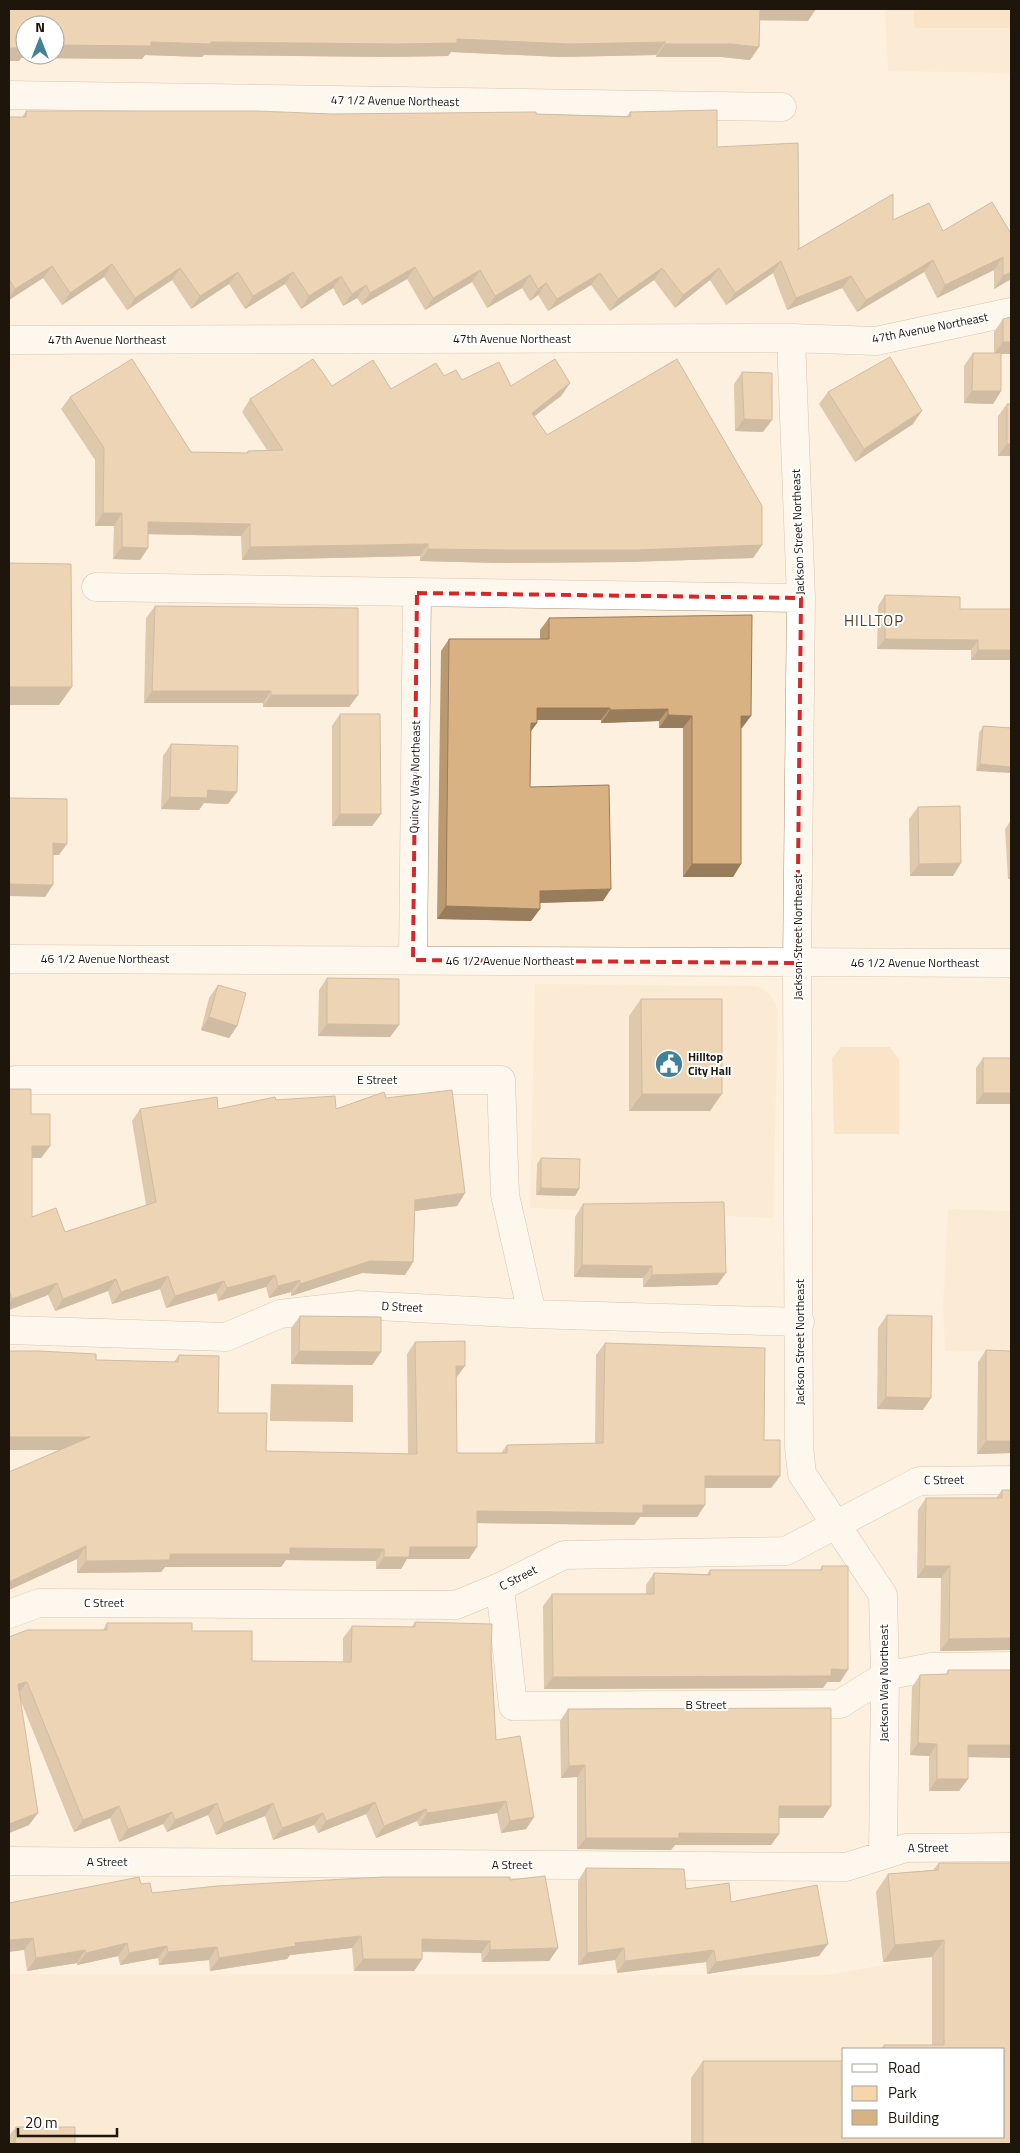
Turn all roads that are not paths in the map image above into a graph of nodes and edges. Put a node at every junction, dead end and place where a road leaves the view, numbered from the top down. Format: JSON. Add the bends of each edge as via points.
{"nodes":[{"id":1,"x":9,"y":95,"type":"edge"},
{"id":2,"x":782,"y":107,"type":"dead end"},
{"id":3,"x":1011,"y":312,"type":"edge"},
{"id":4,"x":791,"y":338,"type":"junction"},
{"id":5,"x":9,"y":340,"type":"edge"},
{"id":6,"x":96,"y":587,"type":"dead end"},
{"id":7,"x":416,"y":594,"type":"junction"},
{"id":8,"x":801,"y":598,"type":"junction"},
{"id":9,"x":9,"y":959,"type":"edge"},
{"id":10,"x":413,"y":960,"type":"junction"},
{"id":11,"x":1011,"y":962,"type":"edge"},
{"id":12,"x":797,"y":963,"type":"junction"},
{"id":13,"x":16,"y":1080,"type":"dead end"},
{"id":14,"x":532,"y":1314,"type":"junction"},
{"id":15,"x":800,"y":1322,"type":"junction"},
{"id":16,"x":9,"y":1330,"type":"edge"},
{"id":17,"x":1011,"y":1480,"type":"edge"},
{"id":18,"x":836,"y":1525,"type":"junction"},
{"id":19,"x":500,"y":1587,"type":"junction"},
{"id":20,"x":9,"y":1614,"type":"edge"},
{"id":21,"x":1011,"y":1666,"type":"edge"},
{"id":22,"x":885,"y":1676,"type":"junction"},
{"id":23,"x":1011,"y":1848,"type":"edge"},
{"id":24,"x":883,"y":1855,"type":"junction"},
{"id":25,"x":9,"y":1861,"type":"edge"}],
"edges":[{"from":1,"to":2,"type":"street","name":"47 1/2 Avenue Northeast"},
{"from":3,"to":4,"type":"street","name":"47th Avenue Northeast","via":[[876,341]]},
{"from":4,"to":5,"type":"street","name":"47th Avenue Northeast"},
{"from":4,"to":8,"type":"street","name":"Jackson Street Northeast"},
{"from":6,"to":7,"type":"street"},
{"from":7,"to":8,"type":"street"},
{"from":7,"to":10,"type":"street","name":"Quincy Way Northeast"},
{"from":8,"to":12,"type":"street","name":"Jackson Street Northeast"},
{"from":9,"to":10,"type":"street","name":"46 1/2 Avenue Northeast"},
{"from":10,"to":12,"type":"street","name":"46 1/2 Avenue Northeast"},
{"from":11,"to":12,"type":"street","name":"46 1/2 Avenue Northeast"},
{"from":12,"to":15,"type":"street","name":"Jackson Street Northeast"},
{"from":13,"to":14,"type":"street","name":"E Street","via":[[502,1080],[505,1195]]},
{"from":14,"to":15,"type":"street","name":"D Street"},
{"from":14,"to":16,"type":"street","name":"D Street","via":[[358,1305],[280,1314],[226,1337]]},
{"from":15,"to":18,"type":"street","name":"Jackson Street Northeast","via":[[799,1447],[802,1474]]},
{"from":17,"to":18,"type":"street","name":"C Street","via":[[919,1480]]},
{"from":18,"to":19,"type":"street","name":"C Street","via":[[786,1551],[564,1554]]},
{"from":18,"to":22,"type":"street","name":"Jackson Way Northeast","via":[[883,1595]]},
{"from":19,"to":20,"type":"street","name":"C Street","via":[[456,1605],[39,1602]]},
{"from":19,"to":22,"type":"street","name":"B Street","via":[[513,1706],[840,1704]]},
{"from":21,"to":22,"type":"street","name":"B Street","via":[[932,1667]]},
{"from":22,"to":24,"type":"street","name":"Jackson Way Northeast"},
{"from":23,"to":24,"type":"street","name":"A Street","via":[[906,1848]]},
{"from":24,"to":25,"type":"street","name":"A Street","via":[[846,1868]]}]}
